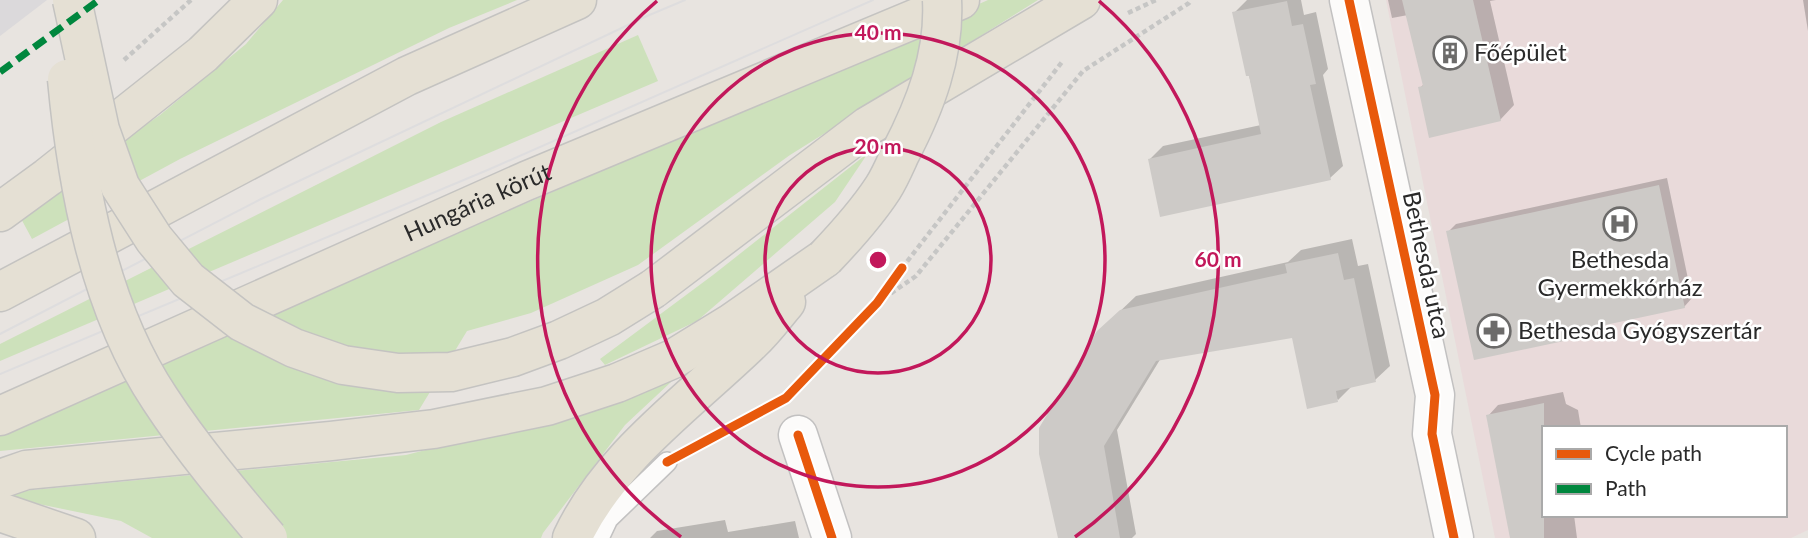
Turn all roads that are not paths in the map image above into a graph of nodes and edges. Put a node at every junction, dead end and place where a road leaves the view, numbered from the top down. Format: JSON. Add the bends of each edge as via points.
{"nodes":[{"id":1,"x":64,"y":0,"type":"edge"},
{"id":2,"x":72,"y":0,"type":"edge"},
{"id":3,"x":258,"y":0,"type":"edge"},
{"id":4,"x":577,"y":0,"type":"edge"},
{"id":5,"x":942,"y":0,"type":"edge"},
{"id":6,"x":960,"y":0,"type":"edge"},
{"id":7,"x":1081,"y":0,"type":"edge"},
{"id":8,"x":1349,"y":0,"type":"edge"},
{"id":9,"x":0,"y":212,"type":"edge"},
{"id":10,"x":825,"y":258,"type":"junction"},
{"id":11,"x":0,"y":292,"type":"edge"},
{"id":12,"x":0,"y":416,"type":"edge"},
{"id":13,"x":798,"y":435,"type":"dead end"},
{"id":14,"x":667,"y":462,"type":"dead end"},
{"id":15,"x":0,"y":479,"type":"edge"},
{"id":16,"x":0,"y":512,"type":"edge"},
{"id":17,"x":76,"y":538,"type":"edge"},
{"id":18,"x":268,"y":538,"type":"edge"},
{"id":19,"x":572,"y":538,"type":"edge"},
{"id":20,"x":600,"y":538,"type":"edge"},
{"id":21,"x":832,"y":538,"type":"edge"},
{"id":22,"x":1454,"y":538,"type":"edge"}],
"edges":[{"from":1,"to":18,"type":"main road","bridge":true,"via":[[65,62],[79,178],[108,290],[159,398],[209,468]]},
{"from":2,"to":7,"type":"main road","bridge":true,"via":[[100,130],[120,186],[154,239],[188,280],[242,322],[295,348],[343,365],[398,373],[451,372],[513,357],[608,317],[653,289],[868,126]]},
{"from":3,"to":9,"type":"main road","via":[[203,54]]},
{"from":4,"to":11,"type":"main road","via":[[407,76]]},
{"from":5,"to":10,"type":"main road","bridge":true,"via":[[934,76],[914,128],[884,187]]},
{"from":6,"to":12,"type":"main road","name":"Hungária körút","via":[[526,181]]},
{"from":8,"to":22,"type":"street","name":"Bethesda utca","via":[[1435,395],[1432,433]]},
{"from":10,"to":15,"type":"main road","via":[[673,359],[547,406],[434,429],[26,470]]},
{"from":10,"to":19,"type":"main road","via":[[753,341],[618,469],[582,516]]},
{"from":13,"to":21,"type":"street"},
{"from":14,"to":20,"type":"lane","via":[[608,519]]},
{"from":16,"to":17,"type":"main road"}]}
